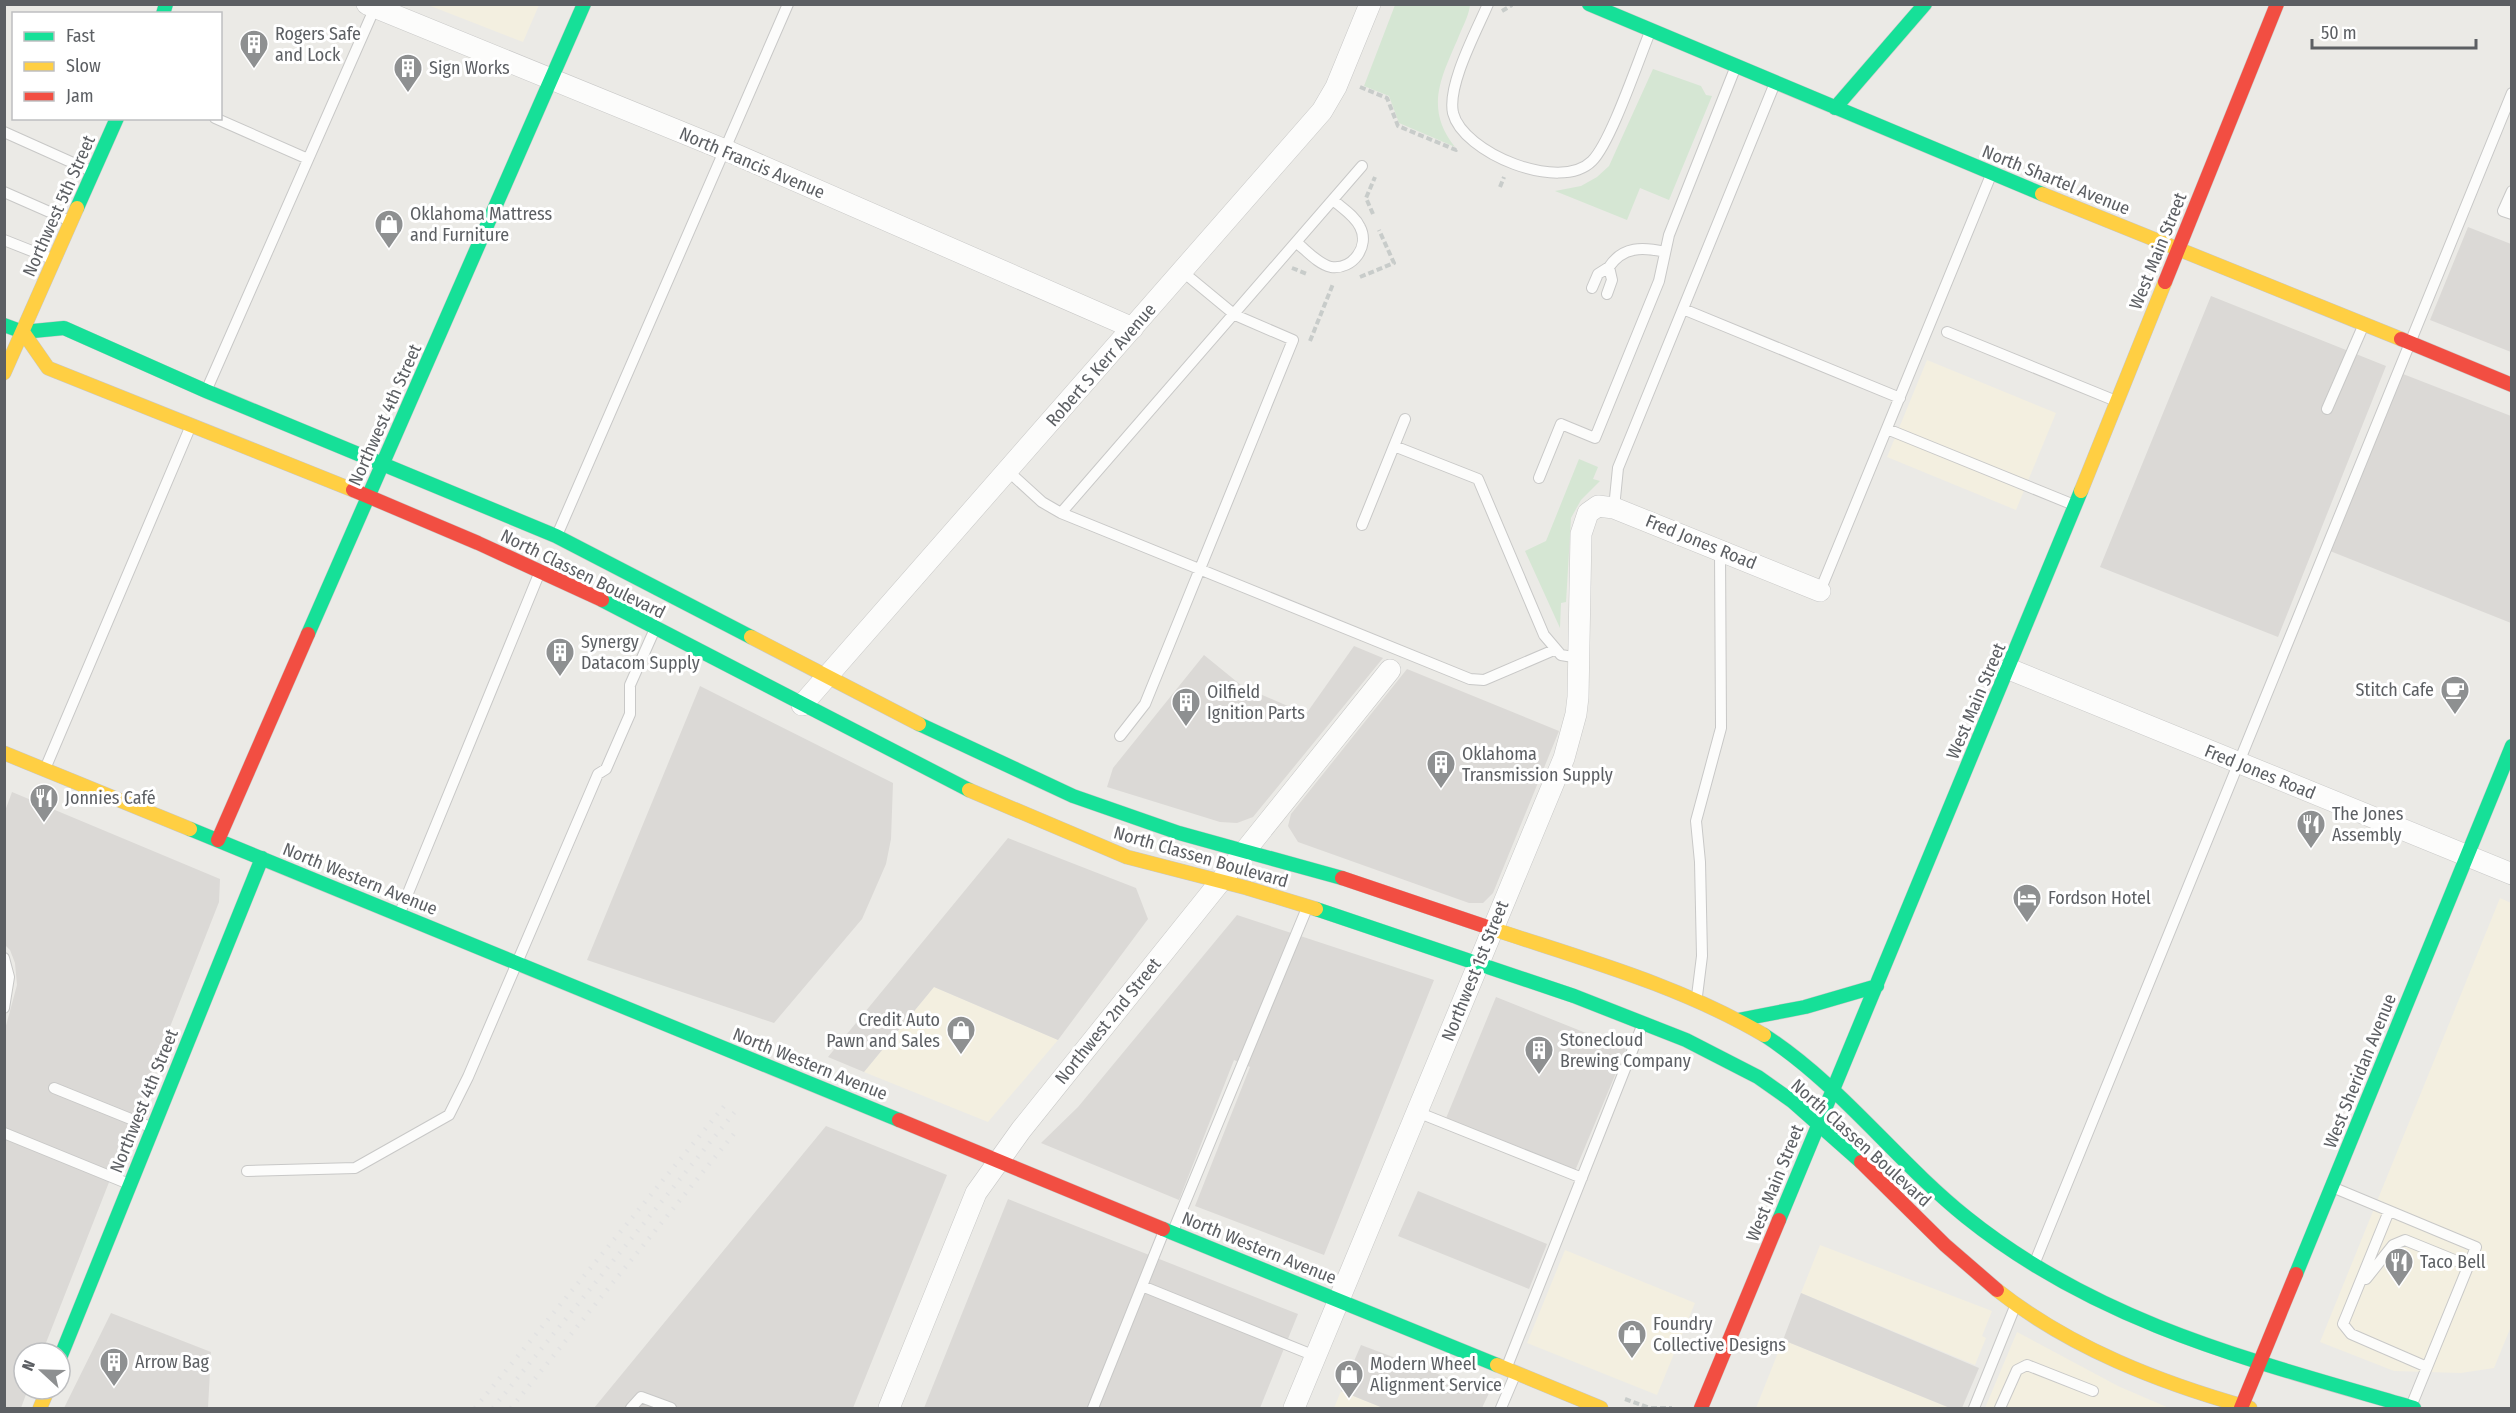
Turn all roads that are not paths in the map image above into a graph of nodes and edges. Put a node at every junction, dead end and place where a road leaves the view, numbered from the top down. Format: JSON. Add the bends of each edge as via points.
{"nodes":[{"id":1,"x":585,"y":4,"type":"edge"},
{"id":2,"x":789,"y":4,"type":"edge"},
{"id":3,"x":1370,"y":4,"type":"edge"},
{"id":4,"x":1488,"y":4,"type":"edge"},
{"id":5,"x":1589,"y":4,"type":"edge"},
{"id":6,"x":1925,"y":4,"type":"edge"},
{"id":7,"x":2277,"y":4,"type":"edge"},
{"id":8,"x":373,"y":6,"type":"edge"},
{"id":9,"x":1618,"y":10,"type":"edge"},
{"id":10,"x":1651,"y":30,"type":"junction"},
{"id":11,"x":1736,"y":66,"type":"junction"},
{"id":12,"x":551,"y":80,"type":"junction"},
{"id":13,"x":1776,"y":82,"type":"junction"},
{"id":14,"x":2511,"y":93,"type":"edge"},
{"id":15,"x":1835,"y":108,"type":"junction"},
{"id":16,"x":116,"y":120,"type":"edge"},
{"id":17,"x":220,"y":120,"type":"edge"},
{"id":18,"x":4,"y":132,"type":"edge"},
{"id":19,"x":724,"y":150,"type":"junction"},
{"id":20,"x":308,"y":159,"type":"junction"},
{"id":21,"x":1362,"y":166,"type":"dead end"},
{"id":22,"x":94,"y":172,"type":"junction"},
{"id":23,"x":1992,"y":174,"type":"junction"},
{"id":24,"x":2511,"y":191,"type":"edge"},
{"id":25,"x":4,"y":192,"type":"edge"},
{"id":26,"x":1333,"y":200,"type":"junction"},
{"id":27,"x":2511,"y":214,"type":"edge"},
{"id":28,"x":72,"y":221,"type":"junction"},
{"id":29,"x":4,"y":240,"type":"edge"},
{"id":30,"x":1297,"y":243,"type":"junction"},
{"id":31,"x":2179,"y":248,"type":"junction"},
{"id":32,"x":1665,"y":252,"type":"junction"},
{"id":33,"x":55,"y":261,"type":"junction"},
{"id":34,"x":1609,"y":267,"type":"junction"},
{"id":35,"x":1183,"y":272,"type":"junction"},
{"id":36,"x":1592,"y":288,"type":"dead end"},
{"id":37,"x":1607,"y":294,"type":"dead end"},
{"id":38,"x":1683,"y":309,"type":"junction"},
{"id":39,"x":1235,"y":315,"type":"junction"},
{"id":40,"x":2365,"y":324,"type":"junction"},
{"id":41,"x":4,"y":325,"type":"edge"},
{"id":42,"x":1133,"y":328,"type":"junction"},
{"id":43,"x":1947,"y":332,"type":"dead end"},
{"id":44,"x":23,"y":333,"type":"junction"},
{"id":45,"x":2410,"y":343,"type":"junction"},
{"id":46,"x":4,"y":374,"type":"edge"},
{"id":47,"x":2511,"y":385,"type":"edge"},
{"id":48,"x":206,"y":391,"type":"junction"},
{"id":49,"x":1900,"y":398,"type":"junction"},
{"id":50,"x":2116,"y":402,"type":"junction"},
{"id":51,"x":2327,"y":409,"type":"dead end"},
{"id":52,"x":1406,"y":419,"type":"dead end"},
{"id":53,"x":190,"y":427,"type":"junction"},
{"id":54,"x":1887,"y":429,"type":"junction"},
{"id":55,"x":1394,"y":446,"type":"junction"},
{"id":56,"x":383,"y":464,"type":"junction"},
{"id":57,"x":1008,"y":471,"type":"junction"},
{"id":58,"x":1539,"y":478,"type":"dead end"},
{"id":59,"x":368,"y":498,"type":"junction"},
{"id":60,"x":2075,"y":505,"type":"junction"},
{"id":61,"x":1614,"y":508,"type":"junction"},
{"id":62,"x":1061,"y":513,"type":"junction"},
{"id":63,"x":1362,"y":525,"type":"dead end"},
{"id":64,"x":556,"y":536,"type":"junction"},
{"id":65,"x":1720,"y":550,"type":"junction"},
{"id":66,"x":540,"y":570,"type":"junction"},
{"id":67,"x":1200,"y":570,"type":"junction"},
{"id":68,"x":1820,"y":591,"type":"joint"},
{"id":69,"x":655,"y":628,"type":"junction"},
{"id":70,"x":1554,"y":650,"type":"junction"},
{"id":71,"x":1579,"y":658,"type":"junction"},
{"id":72,"x":2009,"y":669,"type":"junction"},
{"id":73,"x":1390,"y":670,"type":"dead end"},
{"id":74,"x":828,"y":676,"type":"junction"},
{"id":75,"x":802,"y":705,"type":"junction"},
{"id":76,"x":1120,"y":736,"type":"dead end"},
{"id":77,"x":2511,"y":746,"type":"edge"},
{"id":78,"x":4,"y":753,"type":"edge"},
{"id":79,"x":2237,"y":763,"type":"junction"},
{"id":80,"x":45,"y":769,"type":"junction"},
{"id":81,"x":218,"y":840,"type":"junction"},
{"id":82,"x":1246,"y":850,"type":"junction"},
{"id":83,"x":2467,"y":856,"type":"junction"},
{"id":84,"x":262,"y":858,"type":"junction"},
{"id":85,"x":2511,"y":874,"type":"edge"},
{"id":86,"x":1221,"y":880,"type":"junction"},
{"id":87,"x":1307,"y":908,"type":"junction"},
{"id":88,"x":399,"y":915,"type":"junction"},
{"id":89,"x":1493,"y":929,"type":"junction"},
{"id":90,"x":4,"y":958,"type":"edge"},
{"id":91,"x":517,"y":963,"type":"junction"},
{"id":92,"x":1479,"y":964,"type":"junction"},
{"id":93,"x":1877,"y":986,"type":"junction"},
{"id":94,"x":1696,"y":999,"type":"junction"},
{"id":95,"x":4,"y":1008,"type":"edge"},
{"id":96,"x":1738,"y":1020,"type":"junction"},
{"id":97,"x":1644,"y":1021,"type":"junction"},
{"id":98,"x":54,"y":1088,"type":"dead end"},
{"id":99,"x":1833,"y":1088,"type":"junction"},
{"id":100,"x":1417,"y":1112,"type":"junction"},
{"id":101,"x":1818,"y":1124,"type":"junction"},
{"id":102,"x":153,"y":1128,"type":"junction"},
{"id":103,"x":4,"y":1133,"type":"edge"},
{"id":104,"x":998,"y":1162,"type":"junction"},
{"id":105,"x":247,"y":1171,"type":"dead end"},
{"id":106,"x":1582,"y":1178,"type":"junction"},
{"id":107,"x":130,"y":1184,"type":"junction"},
{"id":108,"x":2331,"y":1187,"type":"junction"},
{"id":109,"x":2389,"y":1211,"type":"junction"},
{"id":110,"x":1169,"y":1231,"type":"junction"},
{"id":111,"x":2034,"y":1264,"type":"junction"},
{"id":112,"x":2469,"y":1266,"type":"junction"},
{"id":113,"x":1142,"y":1286,"type":"junction"},
{"id":114,"x":2357,"y":1290,"type":"junction"},
{"id":115,"x":1339,"y":1300,"type":"junction"},
{"id":116,"x":2016,"y":1304,"type":"junction"},
{"id":117,"x":67,"y":1341,"type":"edge"},
{"id":118,"x":1315,"y":1356,"type":"junction"},
{"id":119,"x":2259,"y":1363,"type":"junction"},
{"id":120,"x":2427,"y":1367,"type":"junction"},
{"id":121,"x":1511,"y":1371,"type":"junction"},
{"id":122,"x":2093,"y":1391,"type":"dead end"},
{"id":123,"x":631,"y":1408,"type":"edge"},
{"id":124,"x":671,"y":1408,"type":"edge"},
{"id":125,"x":889,"y":1408,"type":"edge"},
{"id":126,"x":1092,"y":1408,"type":"edge"},
{"id":127,"x":1294,"y":1408,"type":"edge"},
{"id":128,"x":1501,"y":1408,"type":"edge"},
{"id":129,"x":1601,"y":1408,"type":"edge"},
{"id":130,"x":1701,"y":1408,"type":"edge"},
{"id":131,"x":1974,"y":1408,"type":"edge"},
{"id":132,"x":2000,"y":1408,"type":"edge"},
{"id":133,"x":2244,"y":1408,"type":"edge"},
{"id":134,"x":2413,"y":1408,"type":"edge"}],
"edges":[{"from":1,"to":12,"type":"main road","name":"Northwest 4th Street"},
{"from":2,"to":19,"type":"lane"},
{"from":3,"to":35,"type":"street","name":"Robert S Kerr Avenue","via":[[1322,111]]},
{"from":4,"to":10,"type":"lane","via":[[1455,87],[1453,113],[1465,135],[1483,150],[1548,174],[1580,169],[1599,153]]},
{"from":5,"to":9,"type":"main road","name":"North Shartel Avenue"},
{"from":6,"to":15,"type":"main road"},
{"from":7,"to":31,"type":"main road","name":"West Main Street"},
{"from":8,"to":12,"type":"street","name":"North Francis Avenue"},
{"from":8,"to":20,"type":"lane"},
{"from":9,"to":10,"type":"main road","name":"North Shartel Avenue"},
{"from":10,"to":11,"type":"main road","name":"North Shartel Avenue"},
{"from":11,"to":13,"type":"main road","name":"North Shartel Avenue"},
{"from":11,"to":32,"type":"lane"},
{"from":12,"to":19,"type":"street","name":"North Francis Avenue"},
{"from":12,"to":56,"type":"main road","name":"Northwest 4th Street"},
{"from":13,"to":15,"type":"main road","name":"North Shartel Avenue"},
{"from":13,"to":38,"type":"lane"},
{"from":14,"to":45,"type":"lane"},
{"from":15,"to":23,"type":"main road","name":"North Shartel Avenue"},
{"from":16,"to":22,"type":"main road","name":"Northwest 5th Street"},
{"from":17,"to":20,"type":"lane"},
{"from":18,"to":22,"type":"lane"},
{"from":19,"to":42,"type":"street","name":"North Francis Avenue"},
{"from":19,"to":64,"type":"lane"},
{"from":20,"to":48,"type":"lane"},
{"from":21,"to":26,"type":"lane"},
{"from":22,"to":28,"type":"main road","name":"Northwest 5th Street"},
{"from":23,"to":31,"type":"main road","name":"North Shartel Avenue"},
{"from":23,"to":49,"type":"lane"},
{"from":24,"to":27,"type":"lane","via":[[2504,211]]},
{"from":25,"to":28,"type":"lane"},
{"from":26,"to":30,"type":"lane"},
{"from":26,"to":30,"type":"lane","via":[[1360,226],[1363,244],[1355,259],[1330,267]]},
{"from":28,"to":33,"type":"main road","name":"Northwest 5th Street"},
{"from":29,"to":33,"type":"lane"},
{"from":30,"to":39,"type":"lane"},
{"from":31,"to":40,"type":"main road","name":"North Shartel Avenue"},
{"from":31,"to":50,"type":"main road","name":"West Main Street"},
{"from":32,"to":34,"type":"lane","via":[[1627,250]]},
{"from":32,"to":58,"type":"lane","via":[[1659,281],[1595,438],[1561,424]]},
{"from":33,"to":44,"type":"main road","name":"Northwest 5th Street"},
{"from":34,"to":36,"type":"lane","via":[[1598,274]]},
{"from":34,"to":37,"type":"lane","via":[[1612,280]]},
{"from":35,"to":39,"type":"lane"},
{"from":35,"to":42,"type":"street","name":"Robert S Kerr Avenue"},
{"from":38,"to":49,"type":"lane"},
{"from":38,"to":61,"type":"lane","via":[[1618,468]]},
{"from":39,"to":62,"type":"lane"},
{"from":39,"to":67,"type":"lane","via":[[1293,340]]},
{"from":40,"to":45,"type":"main road","name":"North Shartel Avenue"},
{"from":40,"to":51,"type":"lane"},
{"from":41,"to":44,"type":"main road","name":"North Classen Boulevard"},
{"from":42,"to":57,"type":"street","name":"Robert S Kerr Avenue"},
{"from":43,"to":50,"type":"lane"},
{"from":44,"to":46,"type":"main road","name":"Northwest 5th Street"},
{"from":44,"to":48,"type":"main road","name":"North Classen Boulevard","via":[[64,328]]},
{"from":44,"to":53,"type":"main road","name":"North Classen Boulevard","via":[[48,368]]},
{"from":45,"to":47,"type":"main road","name":"North Shartel Avenue"},
{"from":45,"to":79,"type":"lane"},
{"from":48,"to":56,"type":"main road","name":"North Classen Boulevard"},
{"from":49,"to":54,"type":"lane"},
{"from":50,"to":60,"type":"main road","name":"West Main Street"},
{"from":52,"to":55,"type":"lane"},
{"from":53,"to":59,"type":"main road","name":"North Classen Boulevard"},
{"from":53,"to":80,"type":"lane"},
{"from":54,"to":60,"type":"lane"},
{"from":54,"to":68,"type":"lane"},
{"from":55,"to":63,"type":"lane"},
{"from":55,"to":70,"type":"lane","via":[[1478,480],[1544,635]]},
{"from":56,"to":59,"type":"main road","name":"Northwest 4th Street"},
{"from":56,"to":64,"type":"main road","name":"North Classen Boulevard"},
{"from":57,"to":62,"type":"lane","via":[[1042,502]]},
{"from":57,"to":74,"type":"street","name":"Robert S Kerr Avenue"},
{"from":59,"to":66,"type":"main road","name":"North Classen Boulevard"},
{"from":59,"to":81,"type":"main road","name":"Northwest 4th Street"},
{"from":60,"to":72,"type":"main road","name":"West Main Street"},
{"from":61,"to":65,"type":"street","name":"Fred Jones Road"},
{"from":61,"to":71,"type":"street","name":"Northwest 1st Street","via":[[1598,506],[1585,518],[1581,534]]},
{"from":62,"to":67,"type":"lane"},
{"from":64,"to":74,"type":"main road","name":"North Classen Boulevard"},
{"from":65,"to":68,"type":"street","name":"Fred Jones Road"},
{"from":65,"to":94,"type":"lane","via":[[1721,728],[1696,821],[1702,956]]},
{"from":66,"to":69,"type":"main road","name":"North Classen Boulevard"},
{"from":66,"to":88,"type":"lane"},
{"from":67,"to":70,"type":"lane","via":[[1470,679],[1484,680]]},
{"from":67,"to":76,"type":"lane","via":[[1144,704]]},
{"from":69,"to":75,"type":"main road","name":"North Classen Boulevard"},
{"from":69,"to":91,"type":"lane","via":[[630,685],[630,714],[606,769],[598,774]]},
{"from":70,"to":71,"type":"lane"},
{"from":71,"to":89,"type":"street","name":"Northwest 1st Street","via":[[1572,733]]},
{"from":72,"to":79,"type":"street","name":"Fred Jones Road"},
{"from":72,"to":93,"type":"main road","name":"West Main Street"},
{"from":73,"to":82,"type":"street","name":"Northwest 2nd Street"},
{"from":74,"to":75,"type":"street","name":"Robert S Kerr Avenue"},
{"from":74,"to":82,"type":"main road","name":"North Classen Boulevard","via":[[989,758],[1073,795],[1179,833]]},
{"from":75,"to":86,"type":"main road","name":"North Classen Boulevard","via":[[880,747],[1054,828],[1127,857]]},
{"from":77,"to":83,"type":"main road","name":"West Sheridan Avenue"},
{"from":78,"to":80,"type":"main road","name":"North Western Avenue"},
{"from":79,"to":83,"type":"street","name":"Fred Jones Road"},
{"from":79,"to":111,"type":"lane"},
{"from":80,"to":81,"type":"main road","name":"North Western Avenue"},
{"from":81,"to":84,"type":"main road","name":"North Western Avenue"},
{"from":82,"to":86,"type":"street","name":"Northwest 2nd Street"},
{"from":82,"to":89,"type":"main road","name":"North Classen Boulevard"},
{"from":83,"to":85,"type":"street","name":"Fred Jones Road"},
{"from":83,"to":108,"type":"main road","name":"West Sheridan Avenue"},
{"from":84,"to":88,"type":"main road","name":"North Western Avenue"},
{"from":84,"to":102,"type":"main road","name":"Northwest 4th Street"},
{"from":86,"to":87,"type":"main road","name":"North Classen Boulevard"},
{"from":86,"to":104,"type":"street","name":"Northwest 2nd Street"},
{"from":87,"to":92,"type":"main road","name":"North Classen Boulevard"},
{"from":87,"to":110,"type":"lane"},
{"from":88,"to":91,"type":"main road","name":"North Western Avenue"},
{"from":89,"to":92,"type":"street","name":"Northwest 1st Street"},
{"from":89,"to":94,"type":"main road","name":"North Classen Boulevard"},
{"from":90,"to":95,"type":"lane","via":[[9,977]]},
{"from":91,"to":104,"type":"main road","name":"North Western Avenue"},
{"from":91,"to":105,"type":"lane","via":[[449,1115],[356,1168]]},
{"from":92,"to":97,"type":"main road","name":"North Classen Boulevard"},
{"from":92,"to":100,"type":"street","name":"Northwest 1st Street"},
{"from":93,"to":96,"type":"main road","via":[[1805,1007]]},
{"from":93,"to":99,"type":"main road","name":"West Main Street"},
{"from":94,"to":96,"type":"main road","name":"North Classen Boulevard"},
{"from":96,"to":99,"type":"main road","name":"North Classen Boulevard","via":[[1771,1039]]},
{"from":97,"to":101,"type":"main road","name":"North Classen Boulevard","via":[[1746,1070]]},
{"from":97,"to":106,"type":"lane"},
{"from":98,"to":102,"type":"lane"},
{"from":99,"to":101,"type":"main road","name":"West Main Street"},
{"from":99,"to":111,"type":"main road","name":"North Classen Boulevard","via":[[1955,1208]]},
{"from":100,"to":106,"type":"lane"},
{"from":100,"to":115,"type":"street","name":"Northwest 1st Street"},
{"from":101,"to":116,"type":"main road","name":"North Classen Boulevard","via":[[1978,1276]]},
{"from":101,"to":130,"type":"main road","name":"West Main Street"},
{"from":102,"to":107,"type":"main road","name":"Northwest 4th Street"},
{"from":103,"to":107,"type":"lane"},
{"from":104,"to":110,"type":"main road","name":"North Western Avenue"},
{"from":104,"to":125,"type":"street","name":"Northwest 2nd Street","via":[[976,1193]]},
{"from":106,"to":121,"type":"lane"},
{"from":107,"to":117,"type":"main road","name":"Northwest 4th Street"},
{"from":108,"to":109,"type":"lane"},
{"from":108,"to":119,"type":"main road","name":"West Sheridan Avenue"},
{"from":109,"to":112,"type":"lane","via":[[2476,1247]]},
{"from":109,"to":114,"type":"lane"},
{"from":110,"to":113,"type":"lane"},
{"from":110,"to":115,"type":"main road","name":"North Western Avenue"},
{"from":111,"to":119,"type":"main road","name":"North Classen Boulevard","via":[[2104,1305]]},
{"from":112,"to":114,"type":"lane","via":[[2404,1240],[2393,1245]]},
{"from":112,"to":120,"type":"lane"},
{"from":113,"to":118,"type":"lane"},
{"from":113,"to":126,"type":"lane"},
{"from":114,"to":120,"type":"lane","via":[[2343,1324],[2351,1334]]},
{"from":115,"to":118,"type":"street","name":"Northwest 1st Street"},
{"from":115,"to":121,"type":"main road","name":"North Western Avenue"},
{"from":116,"to":131,"type":"lane"},
{"from":116,"to":133,"type":"main road","name":"North Classen Boulevard","via":[[2107,1356]]},
{"from":118,"to":127,"type":"street","name":"Northwest 1st Street"},
{"from":119,"to":133,"type":"main road","name":"West Sheridan Avenue"},
{"from":119,"to":134,"type":"main road","name":"North Classen Boulevard"},
{"from":120,"to":134,"type":"lane"},
{"from":121,"to":128,"type":"lane"},
{"from":121,"to":129,"type":"main road","name":"North Western Avenue"},
{"from":122,"to":132,"type":"lane","via":[[2027,1365],[2017,1370]]},
{"from":123,"to":124,"type":"lane","via":[[641,1397]]}]}
